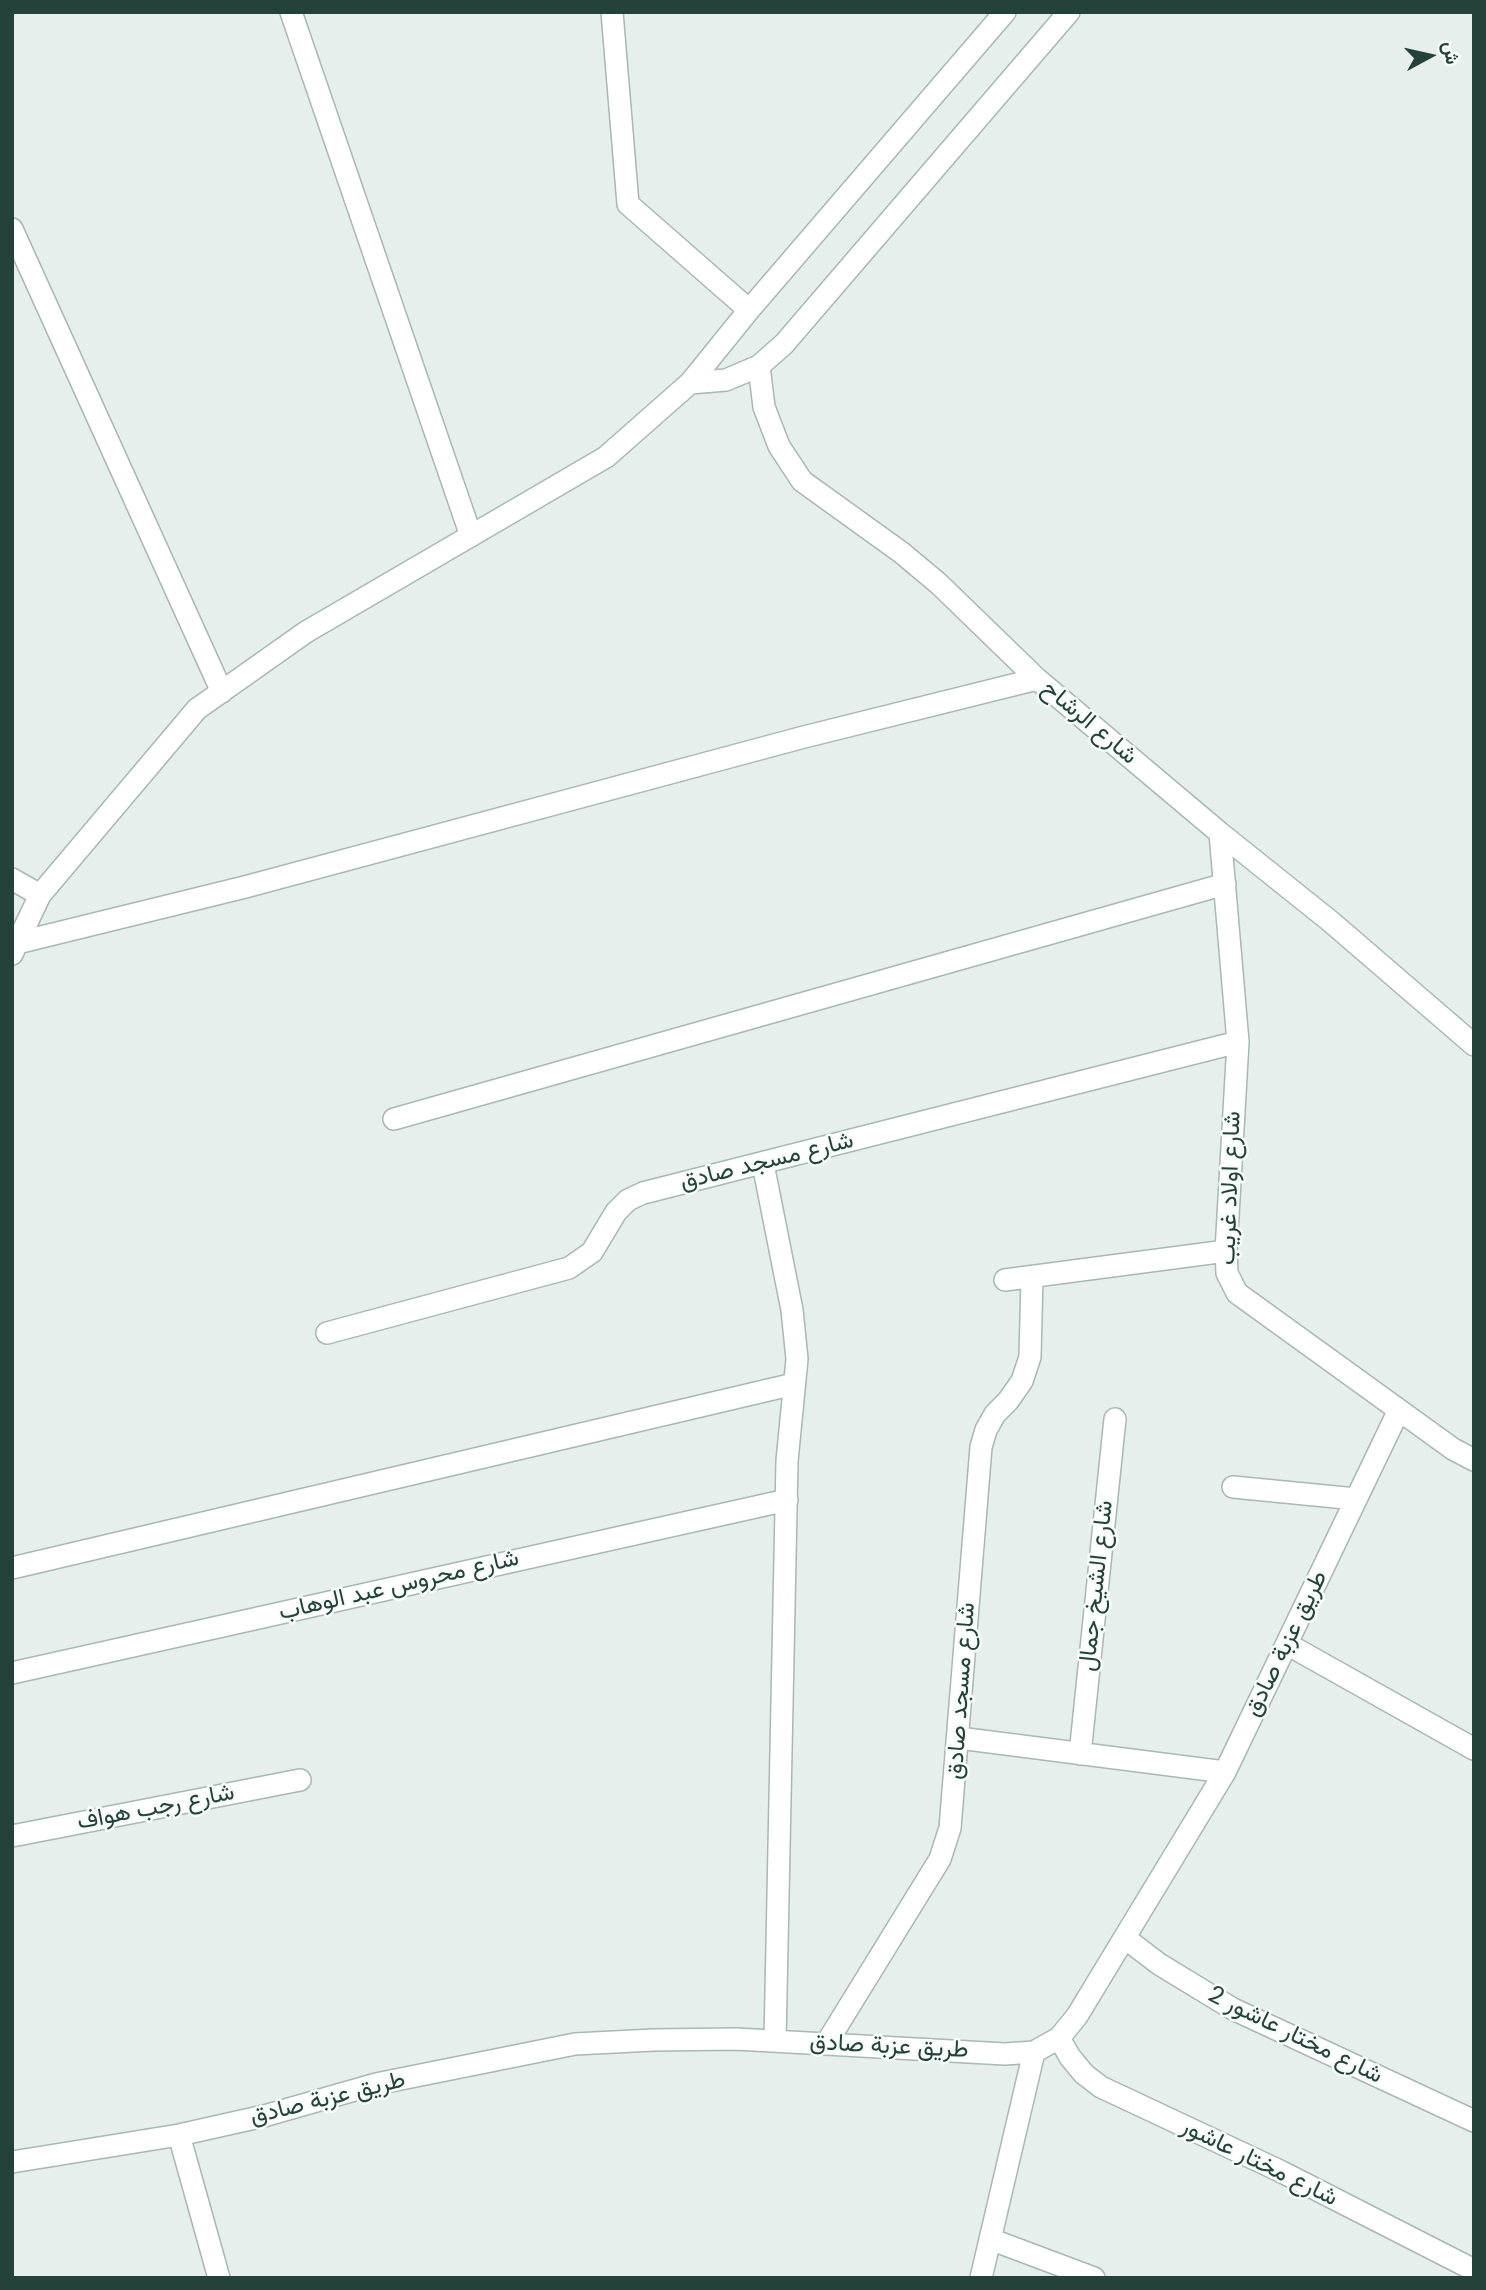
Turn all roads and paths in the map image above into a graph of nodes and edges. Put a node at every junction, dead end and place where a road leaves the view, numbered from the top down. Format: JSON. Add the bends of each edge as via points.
{"nodes":[{"id":1,"x":291,"y":12,"type":"edge"},
{"id":2,"x":612,"y":12,"type":"edge"},
{"id":3,"x":1005,"y":12,"type":"edge"},
{"id":4,"x":1069,"y":12,"type":"edge"},
{"id":5,"x":12,"y":229,"type":"edge"},
{"id":6,"x":749,"y":310,"type":"junction"},
{"id":7,"x":758,"y":366,"type":"junction"},
{"id":8,"x":690,"y":383,"type":"junction"},
{"id":9,"x":471,"y":536,"type":"junction"},
{"id":10,"x":1037,"y":679,"type":"junction"},
{"id":11,"x":222,"y":692,"type":"junction"},
{"id":12,"x":1220,"y":833,"type":"junction"},
{"id":13,"x":12,"y":879,"type":"edge"},
{"id":14,"x":1225,"y":884,"type":"junction"},
{"id":15,"x":40,"y":895,"type":"junction"},
{"id":16,"x":15,"y":948,"type":"edge"},
{"id":17,"x":1238,"y":1042,"type":"junction"},
{"id":18,"x":1474,"y":1045,"type":"edge"},
{"id":19,"x":394,"y":1119,"type":"dead end"},
{"id":20,"x":763,"y":1164,"type":"junction"},
{"id":21,"x":1226,"y":1251,"type":"junction"},
{"id":22,"x":1032,"y":1277,"type":"junction"},
{"id":23,"x":1005,"y":1280,"type":"dead end"},
{"id":24,"x":327,"y":1333,"type":"dead end"},
{"id":25,"x":794,"y":1384,"type":"junction"},
{"id":26,"x":1399,"y":1410,"type":"junction"},
{"id":27,"x":1115,"y":1419,"type":"dead end"},
{"id":28,"x":1474,"y":1460,"type":"edge"},
{"id":29,"x":1234,"y":1487,"type":"dead end"},
{"id":30,"x":1356,"y":1499,"type":"junction"},
{"id":31,"x":787,"y":1500,"type":"junction"},
{"id":32,"x":12,"y":1568,"type":"edge"},
{"id":33,"x":1287,"y":1644,"type":"junction"},
{"id":34,"x":12,"y":1673,"type":"edge"},
{"id":35,"x":959,"y":1738,"type":"junction"},
{"id":36,"x":1474,"y":1749,"type":"edge"},
{"id":37,"x":1080,"y":1754,"type":"junction"},
{"id":38,"x":1225,"y":1772,"type":"junction"},
{"id":39,"x":300,"y":1780,"type":"dead end"},
{"id":40,"x":12,"y":1836,"type":"edge"},
{"id":41,"x":1125,"y":1938,"type":"junction"},
{"id":42,"x":1059,"y":2038,"type":"junction"},
{"id":43,"x":775,"y":2041,"type":"junction"},
{"id":44,"x":826,"y":2044,"type":"junction"},
{"id":45,"x":1034,"y":2052,"type":"junction"},
{"id":46,"x":1474,"y":2122,"type":"edge"},
{"id":47,"x":179,"y":2135,"type":"junction"},
{"id":48,"x":12,"y":2162,"type":"edge"},
{"id":49,"x":990,"y":2239,"type":"junction"},
{"id":50,"x":1474,"y":2270,"type":"edge"},
{"id":51,"x":219,"y":2278,"type":"edge"},
{"id":52,"x":981,"y":2278,"type":"edge"},
{"id":53,"x":1094,"y":2278,"type":"edge"}],
"edges":[{"from":1,"to":9,"type":"street"},
{"from":2,"to":6,"type":"street","via":[[628,204]]},
{"from":3,"to":6,"type":"street"},
{"from":4,"to":7,"type":"street","via":[[784,344]]},
{"from":5,"to":11,"type":"street"},
{"from":6,"to":8,"type":"street"},
{"from":7,"to":8,"type":"street","via":[[726,380]]},
{"from":7,"to":10,"type":"street","name":"شارع الرشاح","via":[[764,407],[779,446],[802,481],[912,560]]},
{"from":8,"to":9,"type":"street","via":[[606,457]]},
{"from":9,"to":11,"type":"street","via":[[306,632]]},
{"from":10,"to":12,"type":"street","name":"شارع الرشاح"},
{"from":10,"to":16,"type":"street"},
{"from":11,"to":15,"type":"street","via":[[197,709]]},
{"from":12,"to":14,"type":"street","name":"شارع اولاد غريب"},
{"from":12,"to":18,"type":"street","name":"شارع الرشاح"},
{"from":13,"to":15,"type":"street"},
{"from":14,"to":17,"type":"street","name":"شارع اولاد غريب"},
{"from":14,"to":19,"type":"street"},
{"from":15,"to":16,"type":"street"},
{"from":17,"to":20,"type":"street","name":"شارع مسجد صادق"},
{"from":17,"to":21,"type":"street","name":"شارع اولاد غريب"},
{"from":20,"to":24,"type":"street","name":"شارع مسجد صادق","via":[[628,1200],[592,1252],[569,1268]]},
{"from":20,"to":25,"type":"street","via":[[796,1334]]},
{"from":21,"to":22,"type":"street"},
{"from":21,"to":26,"type":"street","name":"شارع اولاد غريب","via":[[1227,1273],[1237,1293]]},
{"from":22,"to":23,"type":"street"},
{"from":22,"to":35,"type":"street","name":"شارع مسجد صادق","via":[[1030,1357],[1022,1381],[995,1414],[981,1447]]},
{"from":25,"to":31,"type":"street"},
{"from":25,"to":32,"type":"street"},
{"from":26,"to":28,"type":"street","name":"شارع اولاد غريب"},
{"from":26,"to":30,"type":"street","name":"طريق عزبة صادق"},
{"from":27,"to":37,"type":"street","name":"شارع الشيخ جمال"},
{"from":29,"to":30,"type":"street"},
{"from":30,"to":33,"type":"street","name":"طريق عزبة صادق"},
{"from":31,"to":34,"type":"street","name":"شارع محروس عبد الوهاب"},
{"from":31,"to":43,"type":"street"},
{"from":33,"to":36,"type":"street"},
{"from":33,"to":38,"type":"street","name":"طريق عزبة صادق"},
{"from":35,"to":37,"type":"street"},
{"from":35,"to":44,"type":"street","name":"شارع مسجد صادق","via":[[950,1828],[940,1859]]},
{"from":37,"to":38,"type":"street"},
{"from":38,"to":41,"type":"street","name":"طريق عزبة صادق"},
{"from":39,"to":40,"type":"street","name":"شارع رجب هواف"},
{"from":41,"to":42,"type":"street","name":"طريق عزبة صادق"},
{"from":41,"to":46,"type":"street","name":"شارع مختار عاشور 2","via":[[1233,2009]]},
{"from":42,"to":45,"type":"street","name":"طريق عزبة صادق"},
{"from":42,"to":50,"type":"street","name":"شارع مختار عاشور","via":[[1084,2074],[1101,2087]]},
{"from":43,"to":44,"type":"street","name":"طريق عزبة صادق"},
{"from":43,"to":47,"type":"street","name":"طريق عزبة صادق","via":[[575,2044],[376,2084]]},
{"from":44,"to":45,"type":"street","name":"طريق عزبة صادق"},
{"from":45,"to":49,"type":"street"},
{"from":47,"to":48,"type":"street","name":"طريق عزبة صادق"},
{"from":47,"to":51,"type":"street"},
{"from":49,"to":52,"type":"street"},
{"from":49,"to":53,"type":"street"}]}
